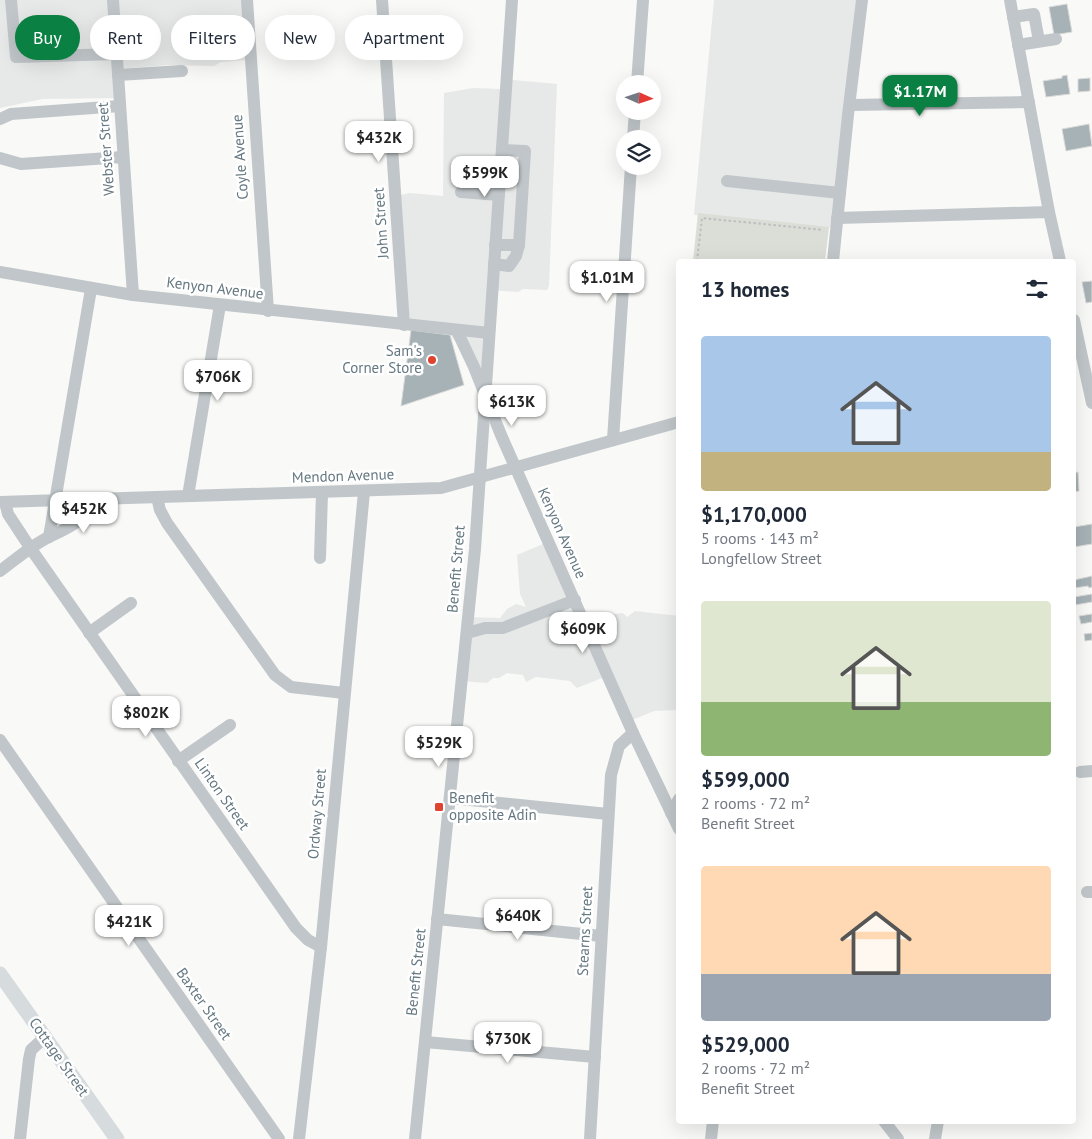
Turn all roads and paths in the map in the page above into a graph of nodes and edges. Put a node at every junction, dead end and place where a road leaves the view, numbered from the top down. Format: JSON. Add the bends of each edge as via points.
{"nodes":[{"id":1,"x":11,"y":0,"type":"edge"},
{"id":2,"x":113,"y":0,"type":"edge"},
{"id":3,"x":247,"y":0,"type":"edge"},
{"id":4,"x":382,"y":0,"type":"edge"},
{"id":5,"x":512,"y":0,"type":"edge"},
{"id":6,"x":643,"y":0,"type":"edge"},
{"id":7,"x":862,"y":0,"type":"edge"},
{"id":8,"x":1010,"y":0,"type":"edge"},
{"id":9,"x":114,"y":15,"type":"edge"},
{"id":10,"x":1013,"y":17,"type":"junction"},
{"id":11,"x":1056,"y":39,"type":"dead end"},
{"id":12,"x":1039,"y":41,"type":"junction"},
{"id":13,"x":1018,"y":45,"type":"junction"},
{"id":14,"x":90,"y":55,"type":"edge"},
{"id":15,"x":117,"y":60,"type":"edge"},
{"id":16,"x":182,"y":71,"type":"dead end"},
{"id":17,"x":118,"y":75,"type":"junction"},
{"id":18,"x":638,"y":75,"type":"edge"},
{"id":19,"x":1029,"y":102,"type":"junction"},
{"id":20,"x":850,"y":105,"type":"junction"},
{"id":21,"x":120,"y":106,"type":"junction"},
{"id":22,"x":0,"y":119,"type":"edge"},
{"id":23,"x":502,"y":150,"type":"junction"},
{"id":24,"x":123,"y":157,"type":"junction"},
{"id":25,"x":0,"y":158,"type":"edge"},
{"id":26,"x":630,"y":175,"type":"edge"},
{"id":27,"x":727,"y":182,"type":"dead end"},
{"id":28,"x":461,"y":192,"type":"dead end"},
{"id":29,"x":840,"y":193,"type":"junction"},
{"id":30,"x":499,"y":195,"type":"junction"},
{"id":31,"x":1049,"y":212,"type":"junction"},
{"id":32,"x":837,"y":218,"type":"junction"},
{"id":33,"x":825,"y":230,"type":"dead end"},
{"id":34,"x":495,"y":245,"type":"junction"},
{"id":35,"x":519,"y":245,"type":"junction"},
{"id":36,"x":697,"y":259,"type":"edge"},
{"id":37,"x":833,"y":259,"type":"edge"},
{"id":38,"x":1060,"y":259,"type":"edge"},
{"id":39,"x":494,"y":264,"type":"junction"},
{"id":40,"x":0,"y":272,"type":"edge"},
{"id":41,"x":91,"y":289,"type":"junction"},
{"id":42,"x":133,"y":295,"type":"junction"},
{"id":43,"x":220,"y":305,"type":"junction"},
{"id":44,"x":268,"y":311,"type":"junction"},
{"id":45,"x":404,"y":324,"type":"junction"},
{"id":46,"x":1076,"y":329,"type":"edge"},
{"id":47,"x":457,"y":331,"type":"junction"},
{"id":48,"x":490,"y":333,"type":"junction"},
{"id":49,"x":485,"y":398,"type":"junction"},
{"id":50,"x":1092,"y":403,"type":"edge"},
{"id":51,"x":676,"y":423,"type":"edge"},
{"id":52,"x":613,"y":440,"type":"junction"},
{"id":53,"x":515,"y":467,"type":"junction"},
{"id":54,"x":481,"y":477,"type":"junction"},
{"id":55,"x":364,"y":492,"type":"junction"},
{"id":56,"x":322,"y":493,"type":"junction"},
{"id":57,"x":188,"y":496,"type":"junction"},
{"id":58,"x":158,"y":497,"type":"junction"},
{"id":59,"x":94,"y":500,"type":"junction"},
{"id":60,"x":55,"y":501,"type":"junction"},
{"id":61,"x":3,"y":502,"type":"edge"},
{"id":62,"x":49,"y":537,"type":"junction"},
{"id":63,"x":31,"y":550,"type":"junction"},
{"id":64,"x":320,"y":558,"type":"dead end"},
{"id":65,"x":0,"y":571,"type":"edge"},
{"id":66,"x":575,"y":600,"type":"junction"},
{"id":67,"x":132,"y":603,"type":"dead end"},
{"id":68,"x":89,"y":633,"type":"junction"},
{"id":69,"x":467,"y":634,"type":"junction"},
{"id":70,"x":344,"y":693,"type":"junction"},
{"id":71,"x":230,"y":725,"type":"dead end"},
{"id":72,"x":633,"y":733,"type":"junction"},
{"id":73,"x":0,"y":740,"type":"edge"},
{"id":74,"x":178,"y":761,"type":"junction"},
{"id":75,"x":450,"y":798,"type":"junction"},
{"id":76,"x":676,"y":804,"type":"edge"},
{"id":77,"x":671,"y":813,"type":"junction"},
{"id":78,"x":608,"y":814,"type":"junction"},
{"id":79,"x":676,"y":823,"type":"edge"},
{"id":80,"x":437,"y":919,"type":"junction"},
{"id":81,"x":602,"y":936,"type":"junction"},
{"id":82,"x":320,"y":947,"type":"junction"},
{"id":83,"x":0,"y":974,"type":"edge"},
{"id":84,"x":45,"y":1037,"type":"junction"},
{"id":85,"x":425,"y":1042,"type":"junction"},
{"id":86,"x":594,"y":1057,"type":"junction"},
{"id":87,"x":713,"y":1124,"type":"edge"},
{"id":88,"x":886,"y":1124,"type":"edge"},
{"id":89,"x":938,"y":1124,"type":"edge"},
{"id":90,"x":20,"y":1139,"type":"edge"},
{"id":91,"x":117,"y":1139,"type":"edge"},
{"id":92,"x":279,"y":1139,"type":"edge"},
{"id":93,"x":299,"y":1139,"type":"edge"},
{"id":94,"x":415,"y":1139,"type":"edge"},
{"id":95,"x":590,"y":1139,"type":"edge"},
{"id":96,"x":711,"y":1139,"type":"edge"},
{"id":97,"x":898,"y":1139,"type":"edge"},
{"id":98,"x":935,"y":1139,"type":"edge"}],
"edges":[{"from":1,"to":14,"type":"street","via":[[16,57]]},
{"from":2,"to":9,"type":"street","name":"Webster Street"},
{"from":3,"to":44,"type":"street","name":"Coyle Avenue"},
{"from":4,"to":45,"type":"street","name":"John Street"},
{"from":5,"to":23,"type":"street","name":"Benefit Street"},
{"from":6,"to":18,"type":"street"},
{"from":7,"to":20,"type":"street"},
{"from":8,"to":10,"type":"street"},
{"from":10,"to":12,"type":"street","via":[[1034,14]]},
{"from":10,"to":13,"type":"street"},
{"from":11,"to":12,"type":"street"},
{"from":12,"to":13,"type":"street"},
{"from":13,"to":19,"type":"street"},
{"from":15,"to":17,"type":"street","name":"Webster Street"},
{"from":16,"to":17,"type":"street"},
{"from":17,"to":21,"type":"street","name":"Webster Street"},
{"from":19,"to":20,"type":"street"},
{"from":19,"to":31,"type":"street"},
{"from":20,"to":29,"type":"street"},
{"from":21,"to":22,"type":"street","via":[[11,114]]},
{"from":21,"to":24,"type":"street","name":"Webster Street"},
{"from":23,"to":30,"type":"street","name":"Benefit Street"},
{"from":23,"to":35,"type":"street","via":[[525,151]]},
{"from":24,"to":25,"type":"street","via":[[21,164]]},
{"from":24,"to":42,"type":"street","name":"Webster Street"},
{"from":26,"to":52,"type":"street"},
{"from":27,"to":29,"type":"street"},
{"from":28,"to":30,"type":"street"},
{"from":29,"to":32,"type":"street"},
{"from":30,"to":34,"type":"street","name":"Benefit Street"},
{"from":31,"to":32,"type":"street"},
{"from":31,"to":38,"type":"street"},
{"from":32,"to":37,"type":"street"},
{"from":33,"to":36,"type":"path","via":[[702,218]]},
{"from":34,"to":35,"type":"street"},
{"from":34,"to":39,"type":"street","name":"Benefit Street"},
{"from":35,"to":39,"type":"street","via":[[509,266]]},
{"from":39,"to":48,"type":"street","name":"Benefit Street"},
{"from":40,"to":41,"type":"street","name":"Kenyon Avenue"},
{"from":41,"to":42,"type":"street","name":"Kenyon Avenue"},
{"from":41,"to":60,"type":"street"},
{"from":42,"to":43,"type":"street","name":"Kenyon Avenue"},
{"from":43,"to":44,"type":"street","name":"Kenyon Avenue"},
{"from":43,"to":57,"type":"street"},
{"from":44,"to":45,"type":"street","name":"Kenyon Avenue"},
{"from":45,"to":47,"type":"street","name":"Kenyon Avenue"},
{"from":46,"to":50,"type":"street"},
{"from":47,"to":48,"type":"street","name":"Kenyon Avenue"},
{"from":47,"to":49,"type":"street","name":"Kenyon Avenue"},
{"from":48,"to":49,"type":"street","name":"Benefit Street"},
{"from":49,"to":53,"type":"street","name":"Kenyon Avenue"},
{"from":49,"to":54,"type":"street","name":"Benefit Street"},
{"from":51,"to":52,"type":"street","name":"Mendon Avenue"},
{"from":52,"to":53,"type":"street","name":"Mendon Avenue"},
{"from":53,"to":54,"type":"street","name":"Mendon Avenue"},
{"from":53,"to":66,"type":"street","name":"Kenyon Avenue"},
{"from":54,"to":55,"type":"street","name":"Mendon Avenue","via":[[441,488]]},
{"from":54,"to":69,"type":"street","name":"Benefit Street"},
{"from":55,"to":56,"type":"street","name":"Mendon Avenue"},
{"from":55,"to":70,"type":"street","name":"Ordway Street"},
{"from":56,"to":57,"type":"street","name":"Mendon Avenue"},
{"from":56,"to":64,"type":"street"},
{"from":57,"to":58,"type":"street","name":"Mendon Avenue"},
{"from":58,"to":59,"type":"street","name":"Mendon Avenue"},
{"from":58,"to":70,"type":"street","via":[[167,523],[275,675],[291,687]]},
{"from":59,"to":60,"type":"street","name":"Mendon Avenue"},
{"from":59,"to":62,"type":"street","via":[[89,511],[74,524]]},
{"from":60,"to":61,"type":"street","name":"Mendon Avenue"},
{"from":60,"to":62,"type":"street"},
{"from":61,"to":63,"type":"street","name":"Linton Street"},
{"from":62,"to":63,"type":"street"},
{"from":63,"to":65,"type":"street"},
{"from":63,"to":68,"type":"street","name":"Linton Street"},
{"from":66,"to":69,"type":"street","via":[[502,628],[484,628]]},
{"from":66,"to":72,"type":"street","name":"Kenyon Avenue"},
{"from":67,"to":68,"type":"street"},
{"from":68,"to":74,"type":"street","name":"Linton Street"},
{"from":69,"to":75,"type":"street","name":"Benefit Street"},
{"from":70,"to":82,"type":"street","name":"Ordway Street"},
{"from":71,"to":74,"type":"street"},
{"from":72,"to":77,"type":"street","name":"Kenyon Avenue"},
{"from":72,"to":78,"type":"street","name":"Stearns Street","via":[[615,754]]},
{"from":73,"to":92,"type":"street","name":"Baxter Street"},
{"from":74,"to":82,"type":"street","name":"Linton Street","via":[[296,928]]},
{"from":75,"to":78,"type":"street"},
{"from":75,"to":80,"type":"street","name":"Benefit Street"},
{"from":76,"to":77,"type":"street"},
{"from":77,"to":79,"type":"street","name":"Kenyon Avenue"},
{"from":78,"to":81,"type":"street","name":"Stearns Street"},
{"from":80,"to":81,"type":"street"},
{"from":80,"to":85,"type":"street","name":"Benefit Street"},
{"from":81,"to":86,"type":"street","name":"Stearns Street"},
{"from":82,"to":93,"type":"street","name":"Ordway Street"},
{"from":83,"to":84,"type":"main road","name":"Cottage Street"},
{"from":84,"to":90,"type":"street","via":[[31,1050],[28,1059]]},
{"from":84,"to":91,"type":"main road","name":"Cottage Street"},
{"from":85,"to":86,"type":"street"},
{"from":85,"to":94,"type":"street","name":"Benefit Street"},
{"from":86,"to":95,"type":"street","name":"Stearns Street"},
{"from":87,"to":96,"type":"street"},
{"from":88,"to":97,"type":"street"},
{"from":89,"to":98,"type":"street"}]}
